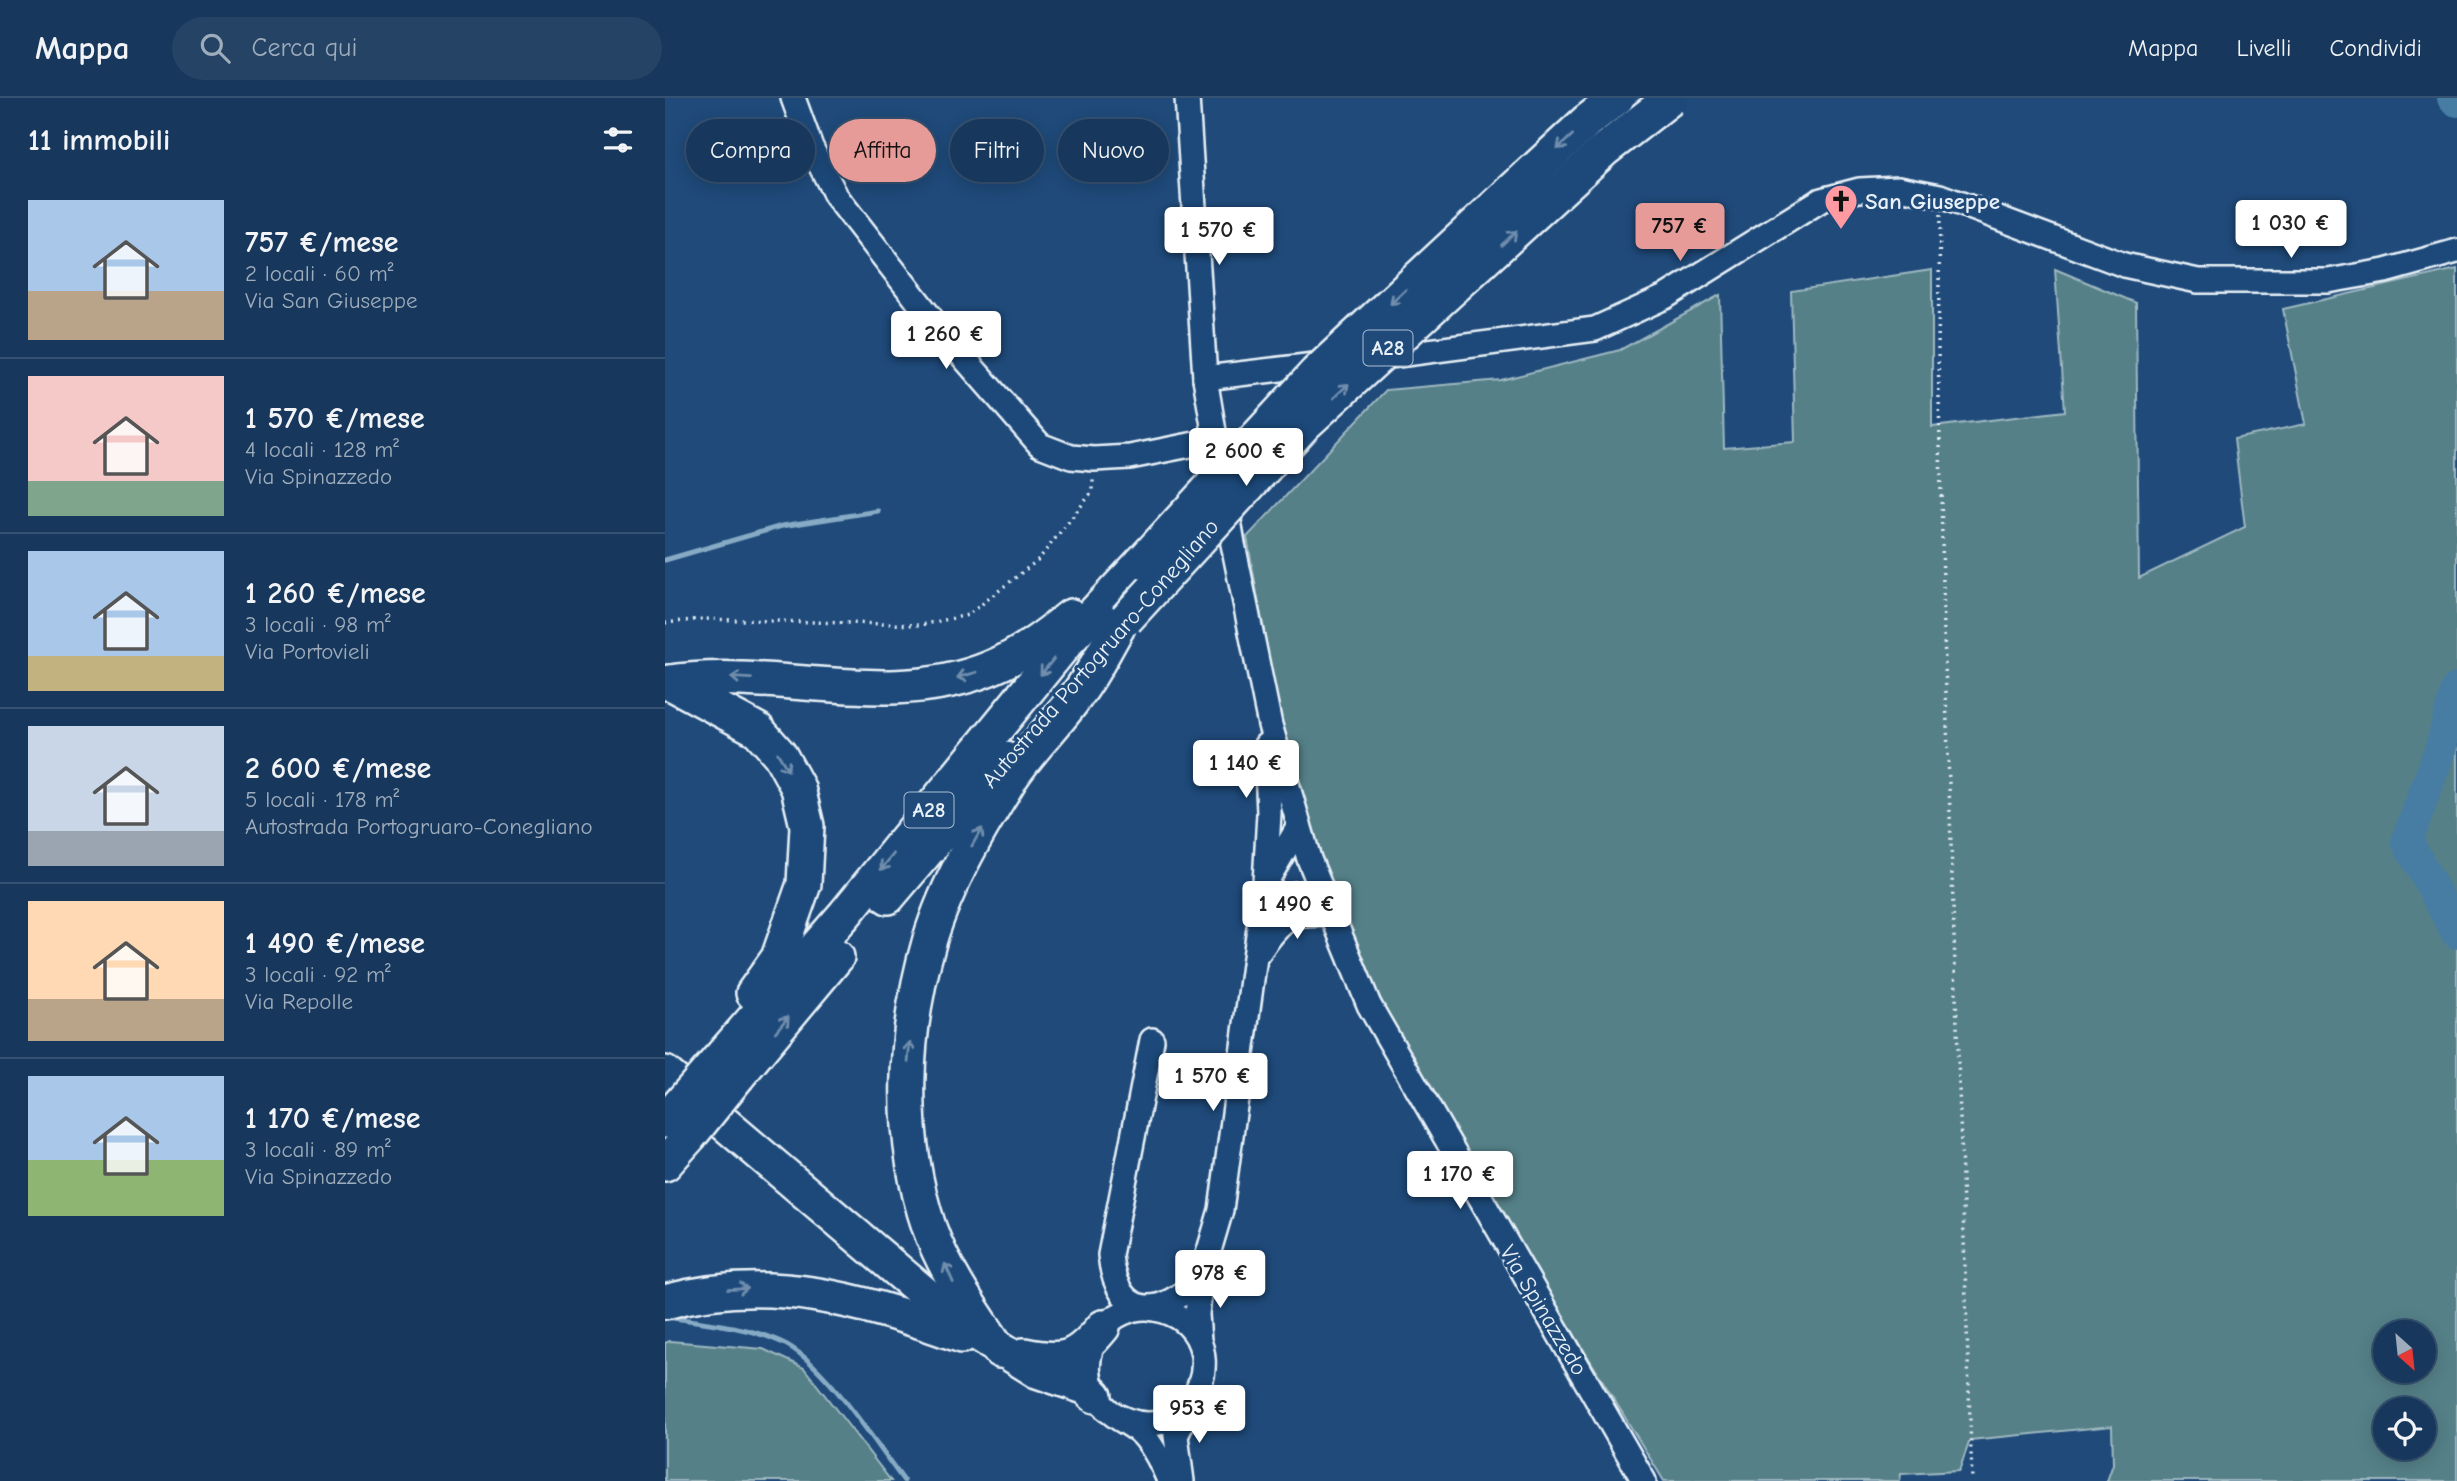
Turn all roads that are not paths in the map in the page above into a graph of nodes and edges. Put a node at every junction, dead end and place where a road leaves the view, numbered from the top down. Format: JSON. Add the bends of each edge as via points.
{"nodes":[{"id":1,"x":793,"y":98,"type":"edge"},
{"id":2,"x":1187,"y":98,"type":"edge"},
{"id":3,"x":1617,"y":98,"type":"edge"},
{"id":4,"x":1671,"y":98,"type":"edge"},
{"id":5,"x":2457,"y":251,"type":"edge"},
{"id":6,"x":1205,"y":378,"type":"junction"},
{"id":7,"x":1215,"y":440,"type":"junction"},
{"id":8,"x":1139,"y":555,"type":"junction"},
{"id":9,"x":1122,"y":623,"type":"junction"},
{"id":10,"x":667,"y":683,"type":"edge"},
{"id":11,"x":1270,"y":725,"type":"junction"},
{"id":12,"x":1299,"y":826,"type":"junction"},
{"id":13,"x":1265,"y":883,"type":"junction"},
{"id":14,"x":1321,"y":892,"type":"junction"},
{"id":15,"x":1262,"y":906,"type":"junction"},
{"id":16,"x":1330,"y":915,"type":"junction"},
{"id":17,"x":1257,"y":955,"type":"junction"},
{"id":18,"x":1152,"y":1041,"type":"dead end"},
{"id":19,"x":721,"y":1062,"type":"junction"},
{"id":20,"x":665,"y":1073,"type":"edge"},
{"id":21,"x":665,"y":1099,"type":"edge"},
{"id":22,"x":677,"y":1129,"type":"edge"},
{"id":23,"x":665,"y":1164,"type":"edge"},
{"id":24,"x":1201,"y":1278,"type":"junction"},
{"id":25,"x":1113,"y":1281,"type":"junction"},
{"id":26,"x":668,"y":1301,"type":"edge"},
{"id":27,"x":1143,"y":1308,"type":"junction"},
{"id":28,"x":1103,"y":1327,"type":"junction"},
{"id":29,"x":1199,"y":1341,"type":"junction"},
{"id":30,"x":1000,"y":1350,"type":"junction"},
{"id":31,"x":1101,"y":1403,"type":"junction"},
{"id":32,"x":1189,"y":1405,"type":"junction"},
{"id":33,"x":1170,"y":1481,"type":"edge"},
{"id":34,"x":1182,"y":1481,"type":"edge"},
{"id":35,"x":1644,"y":1481,"type":"edge"}],
"edges":[{"from":1,"to":7,"type":"street","via":[[836,196],[945,336],[1040,445],[1072,457],[1094,459],[1130,457]]},
{"from":2,"to":6,"type":"street"},
{"from":3,"to":8,"type":"highway","number":"A28","one_way":true,"bridge":true,"via":[[1316,373],[1237,436]]},
{"from":9,"to":4,"type":"highway","name":"Autostrada Portogruaro-Conegliano","number":"A28","one_way":true,"bridge":true,"via":[[1305,424],[1604,150]]},
{"from":5,"to":6,"type":"street","via":[[2327,281],[2198,281],[2124,265],[1940,196],[1899,188],[1859,190],[1821,200],[1665,297],[1595,329]]},
{"from":6,"to":7,"type":"street"},
{"from":7,"to":11,"type":"street"},
{"from":8,"to":10,"type":"highway","one_way":true,"via":[[1038,642],[989,668],[940,682],[888,688],[730,677]]},
{"from":8,"to":19,"type":"highway","name":"Autostrada Portogruaro-Conegliano","number":"A28","one_way":true},
{"from":19,"to":9,"type":"highway","name":"Autostrada Portogruaro-Conegliano","number":"A28","one_way":true},
{"from":30,"to":9,"type":"highway","one_way":true,"via":[[954,1283],[929,1227],[911,1160],[909,1043],[930,939],[959,868],[1013,776],[1079,693]]},
{"from":10,"to":19,"type":"highway","one_way":true,"via":[[758,730],[780,755],[798,788],[807,826],[804,884],[778,958]]},
{"from":11,"to":12,"type":"street","name":"Via Spinazzedo"},
{"from":11,"to":13,"type":"street","via":[[1265,754],[1269,813]]},
{"from":12,"to":13,"type":"street"},
{"from":12,"to":14,"type":"street","name":"Via Spinazzedo"},
{"from":13,"to":15,"type":"street"},
{"from":14,"to":15,"type":"street","via":[[1296,894]]},
{"from":14,"to":16,"type":"street","name":"Via Spinazzedo"},
{"from":15,"to":17,"type":"street"},
{"from":16,"to":17,"type":"street","via":[[1299,913],[1273,931]]},
{"from":16,"to":35,"type":"street","name":"Via Spinazzedo","via":[[1369,1005]]},
{"from":17,"to":24,"type":"street","via":[[1221,1210]]},
{"from":18,"to":25,"type":"street","via":[[1110,1255]]},
{"from":19,"to":21,"type":"highway"},
{"from":19,"to":22,"type":"highway","name":"Autostrada Portogruaro-Conegliano","number":"A28","bridge":true},
{"from":20,"to":30,"type":"highway","via":[[957,1321]]},
{"from":22,"to":23,"type":"highway","name":"Autostrada Portogruaro-Conegliano","number":"A28"},
{"from":24,"to":27,"type":"street","via":[[1188,1292]]},
{"from":24,"to":29,"type":"street"},
{"from":25,"to":27,"type":"street","via":[[1125,1299]]},
{"from":25,"to":28,"type":"street"},
{"from":26,"to":30,"type":"highway","one_way":true,"via":[[739,1288],[787,1290],[863,1303]]},
{"from":27,"to":28,"type":"street","via":[[1121,1314]]},
{"from":27,"to":29,"type":"street","via":[[1176,1316]]},
{"from":28,"to":30,"type":"highway","via":[[1084,1351],[1056,1361]]},
{"from":28,"to":31,"type":"street","via":[[1088,1360],[1089,1379]]},
{"from":29,"to":32,"type":"street","via":[[1204,1375]]},
{"from":30,"to":31,"type":"highway","via":[[1037,1371],[1087,1388]]},
{"from":31,"to":32,"type":"street","via":[[1122,1420],[1140,1424],[1167,1420]]},
{"from":31,"to":33,"type":"street","via":[[1143,1435]]},
{"from":32,"to":34,"type":"street","via":[[1176,1436]]}]}
